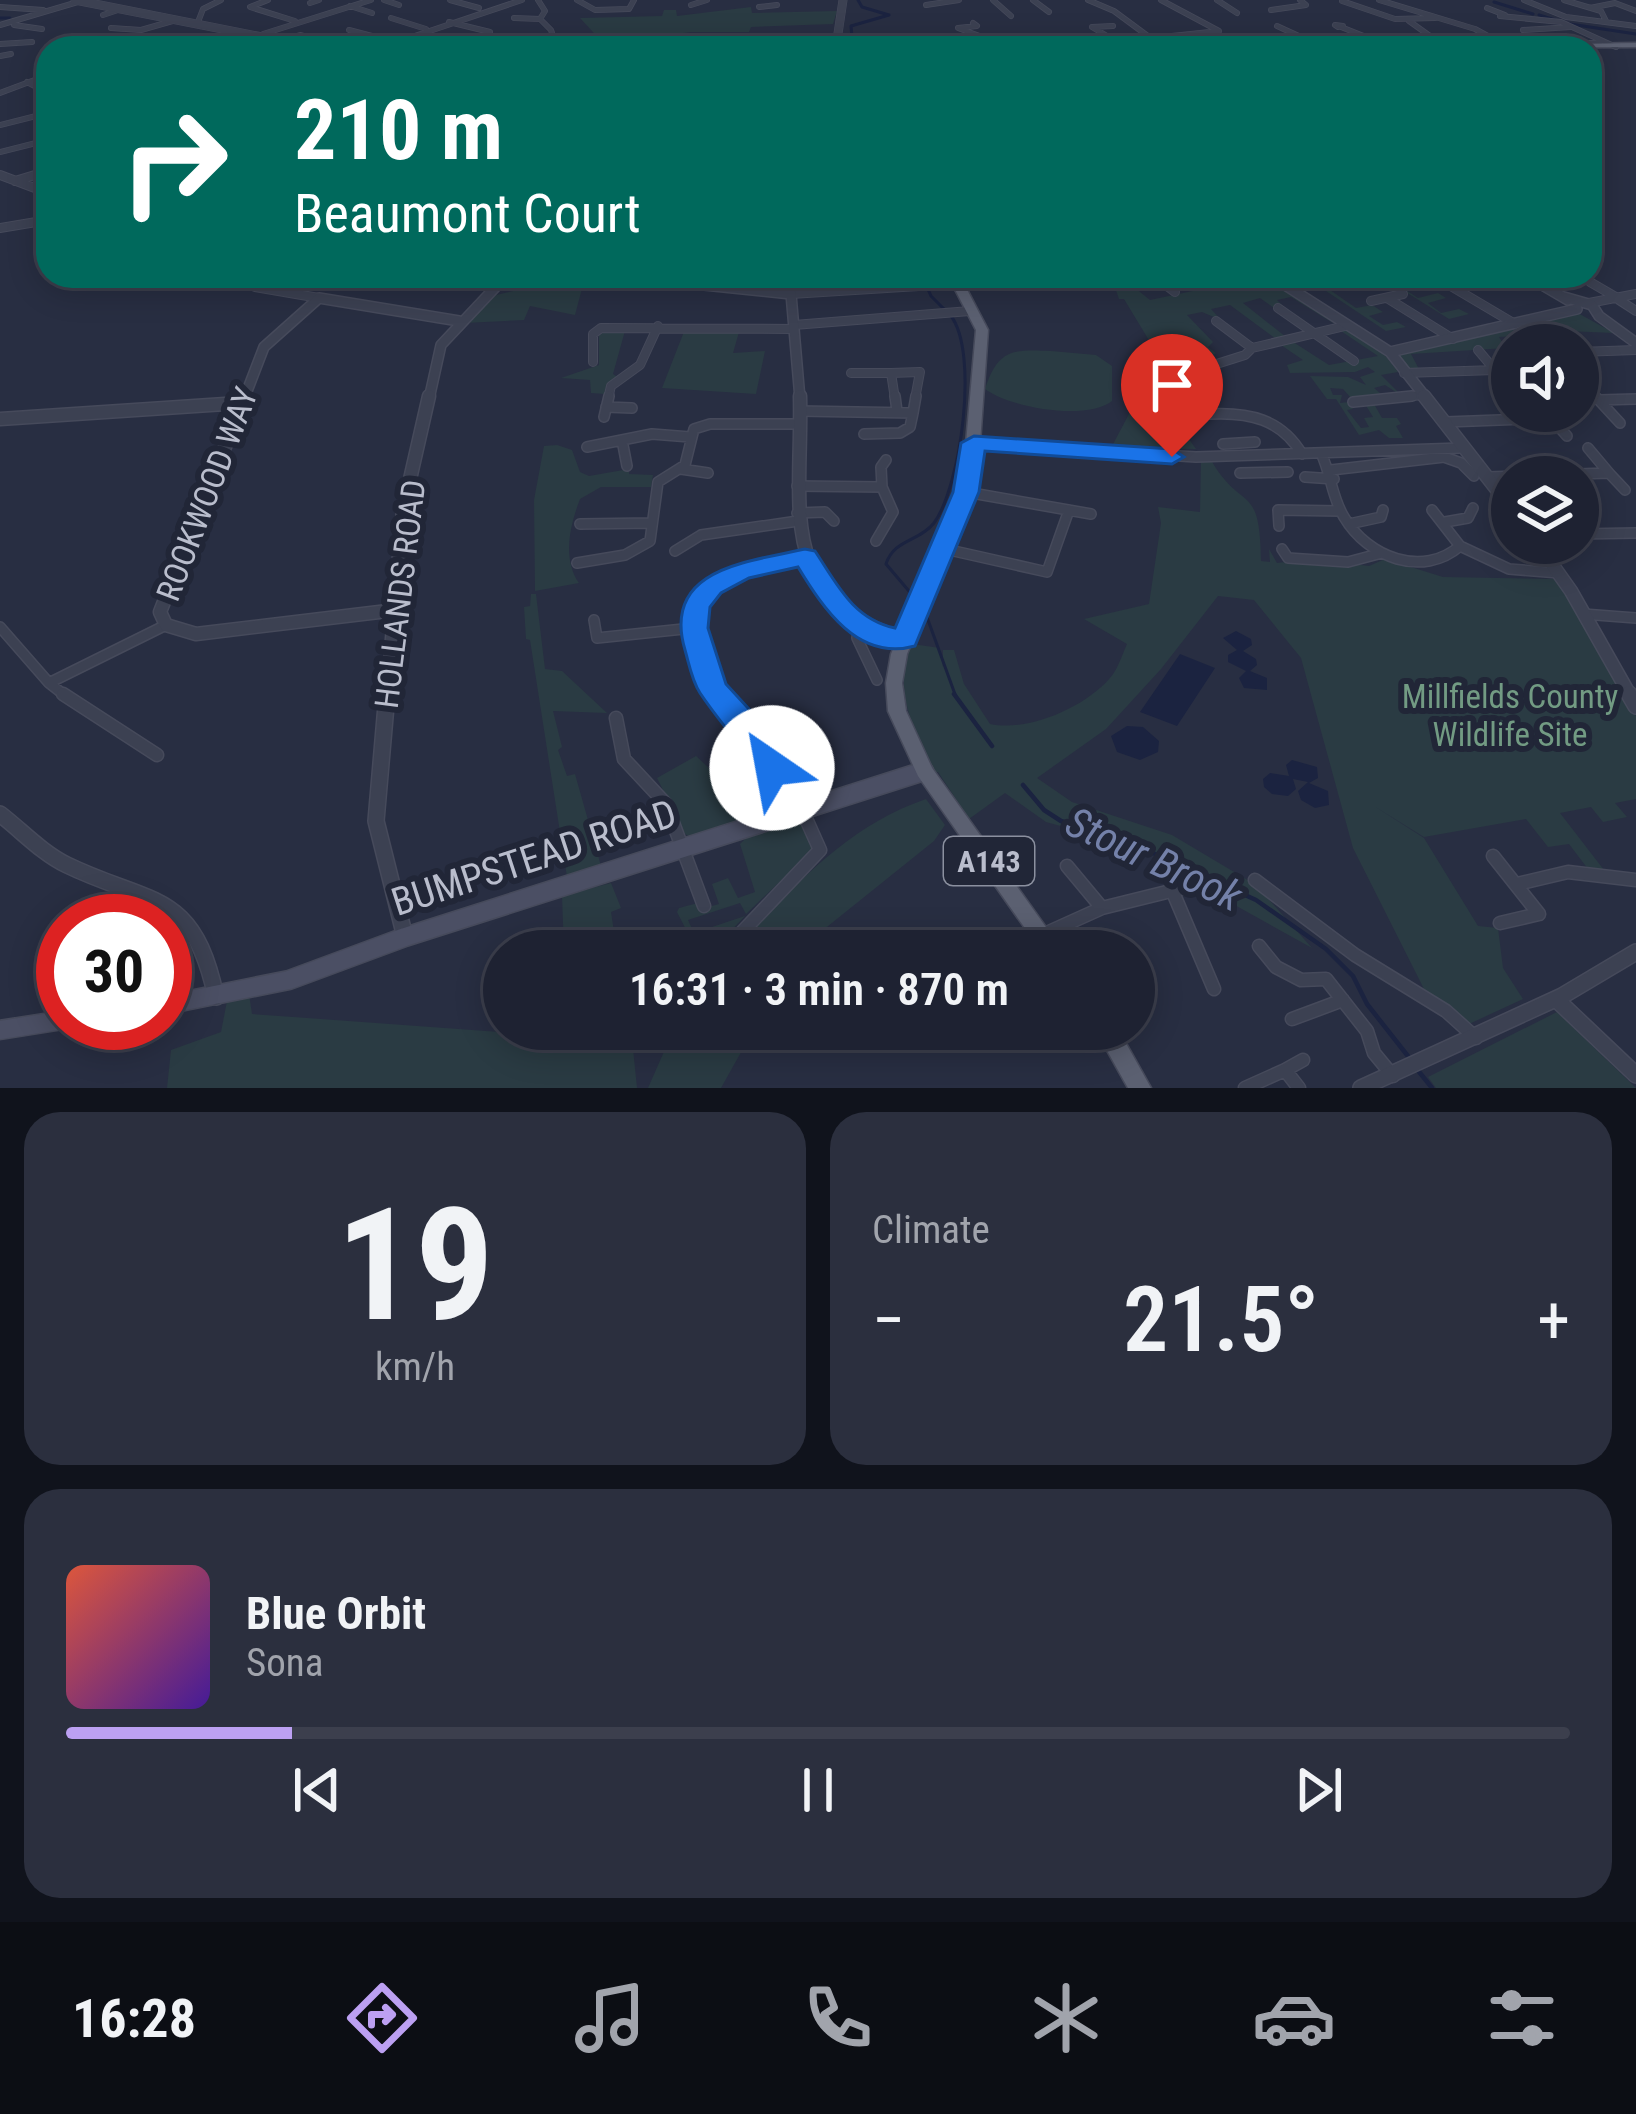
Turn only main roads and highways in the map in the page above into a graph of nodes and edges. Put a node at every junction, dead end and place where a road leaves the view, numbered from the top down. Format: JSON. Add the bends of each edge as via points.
{"nodes":[{"id":1,"x":1636,"y":45,"type":"edge"},
{"id":2,"x":1602,"y":46,"type":"edge"},
{"id":3,"x":957,"y":288,"type":"edge"},
{"id":4,"x":924,"y":771,"type":"junction"},
{"id":5,"x":1037,"y":930,"type":"edge"},
{"id":6,"x":192,"y":1001,"type":"edge"},
{"id":7,"x":36,"y":1024,"type":"edge"},
{"id":8,"x":0,"y":1030,"type":"edge"},
{"id":9,"x":1118,"y":1050,"type":"edge"},
{"id":10,"x":1140,"y":1088,"type":"edge"}],
"edges":[{"from":1,"to":2,"type":"main road"},
{"from":3,"to":4,"type":"main road","number":"A143","via":[[963,311],[982,330],[974,443],[966,492],[894,683],[897,711]]},
{"from":4,"to":5,"type":"main road","number":"A143"},
{"from":4,"to":6,"type":"main road","name":"BUMPSTEAD ROAD","via":[[289,980]]},
{"from":7,"to":8,"type":"main road"},
{"from":9,"to":10,"type":"main road"}]}
